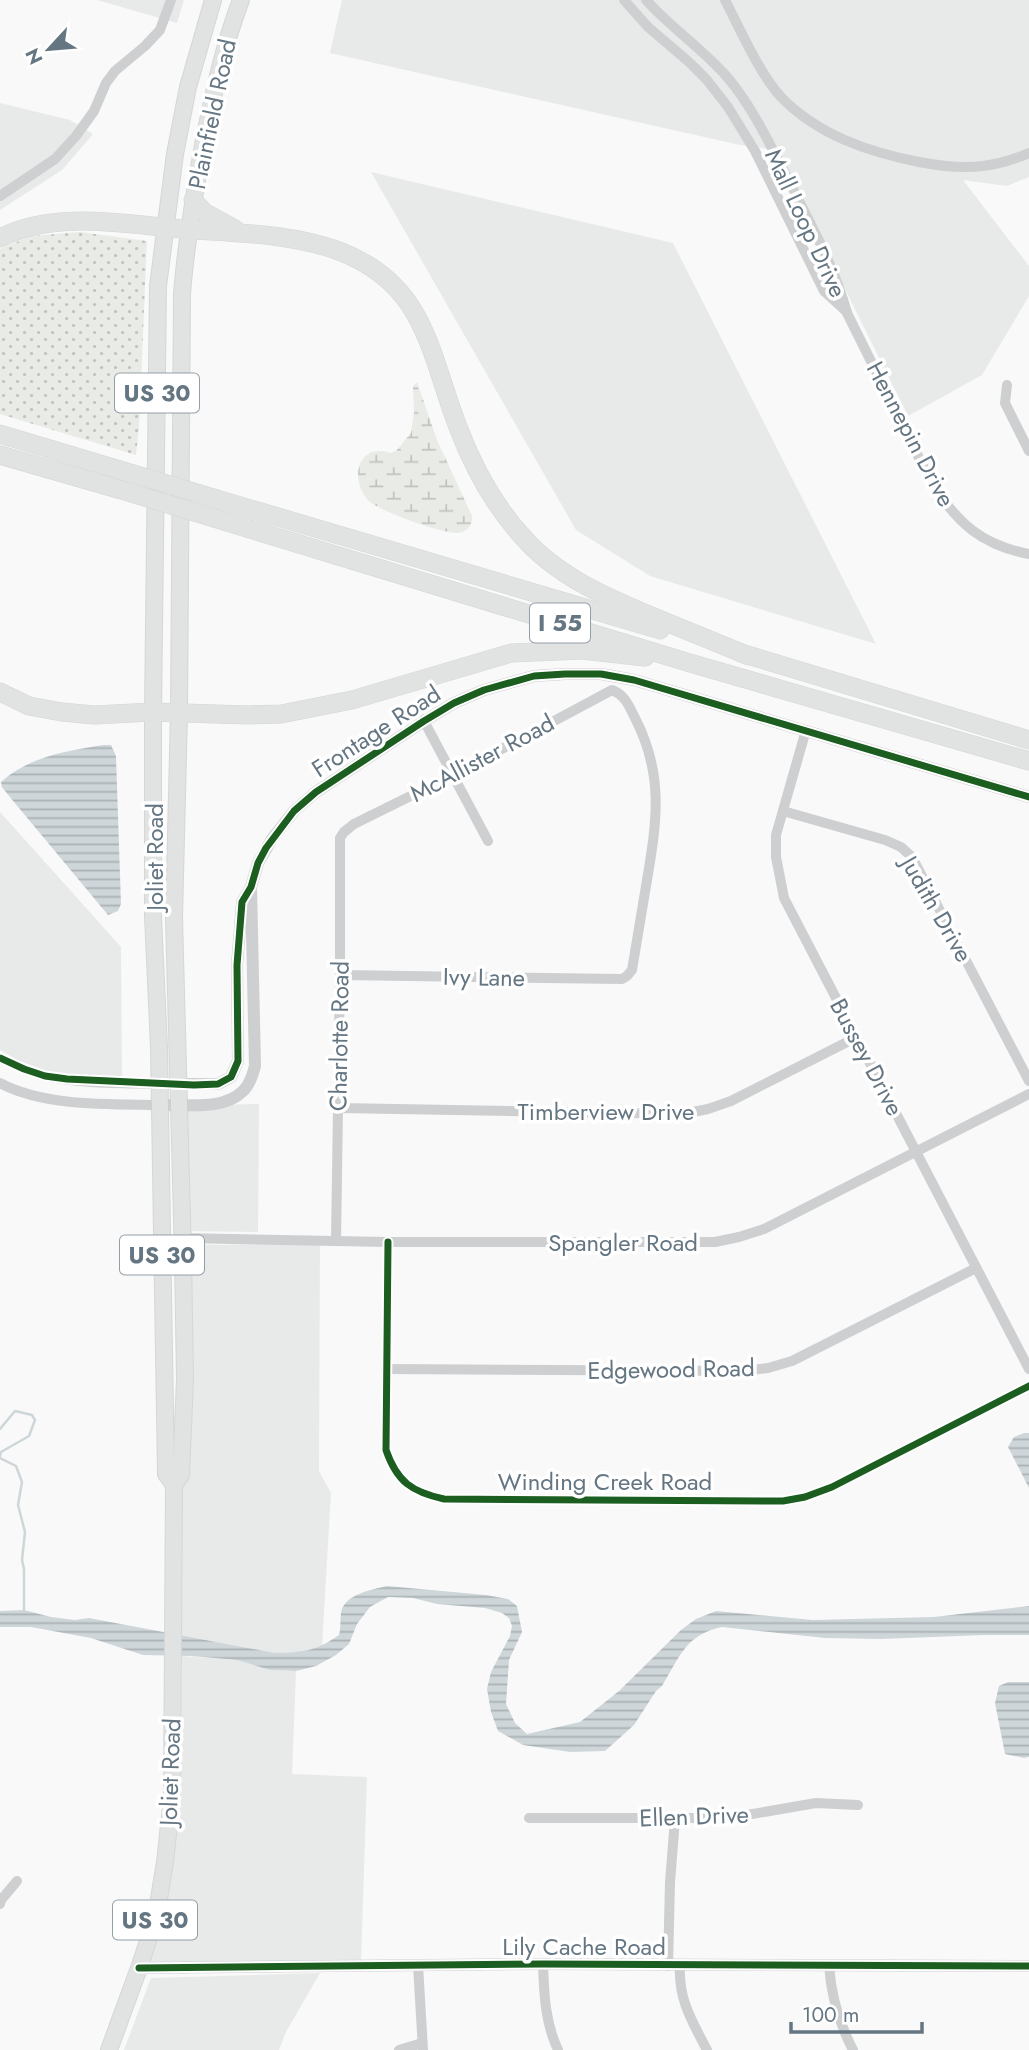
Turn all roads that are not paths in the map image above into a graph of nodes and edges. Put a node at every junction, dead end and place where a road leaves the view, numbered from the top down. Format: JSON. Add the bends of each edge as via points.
{"nodes":[{"id":1,"x":171,"y":0,"type":"edge"},
{"id":2,"x":213,"y":0,"type":"edge"},
{"id":3,"x":241,"y":0,"type":"edge"},
{"id":4,"x":624,"y":0,"type":"edge"},
{"id":5,"x":646,"y":0,"type":"edge"},
{"id":6,"x":725,"y":0,"type":"edge"},
{"id":7,"x":1029,"y":153,"type":"edge"},
{"id":8,"x":0,"y":196,"type":"edge"},
{"id":9,"x":193,"y":200,"type":"junction"},
{"id":10,"x":164,"y":228,"type":"junction"},
{"id":11,"x":188,"y":229,"type":"junction"},
{"id":12,"x":242,"y":233,"type":"junction"},
{"id":13,"x":0,"y":238,"type":"edge"},
{"id":14,"x":847,"y":313,"type":"junction"},
{"id":15,"x":1007,"y":385,"type":"dead end"},
{"id":16,"x":0,"y":434,"type":"edge"},
{"id":17,"x":1029,"y":451,"type":"edge"},
{"id":18,"x":0,"y":455,"type":"edge"},
{"id":19,"x":1029,"y":554,"type":"edge"},
{"id":20,"x":750,"y":656,"type":"junction"},
{"id":21,"x":690,"y":663,"type":"junction"},
{"id":22,"x":0,"y":692,"type":"edge"},
{"id":23,"x":153,"y":712,"type":"junction"},
{"id":24,"x":179,"y":713,"type":"junction"},
{"id":25,"x":424,"y":721,"type":"junction"},
{"id":26,"x":806,"y":730,"type":"junction"},
{"id":27,"x":1029,"y":740,"type":"edge"},
{"id":28,"x":1029,"y":761,"type":"edge"},
{"id":29,"x":453,"y":775,"type":"junction"},
{"id":30,"x":1029,"y":797,"type":"edge"},
{"id":31,"x":783,"y":811,"type":"junction"},
{"id":32,"x":344,"y":832,"type":"joint"},
{"id":33,"x":488,"y":841,"type":"dead end"},
{"id":34,"x":251,"y":887,"type":"junction"},
{"id":35,"x":340,"y":975,"type":"junction"},
{"id":36,"x":627,"y":976,"type":"joint"},
{"id":37,"x":857,"y":1037,"type":"junction"},
{"id":38,"x":0,"y":1058,"type":"edge"},
{"id":39,"x":1029,"y":1081,"type":"edge"},
{"id":40,"x":0,"y":1083,"type":"edge"},
{"id":41,"x":160,"y":1084,"type":"junction"},
{"id":42,"x":178,"y":1085,"type":"junction"},
{"id":43,"x":1029,"y":1094,"type":"edge"},
{"id":44,"x":179,"y":1104,"type":"junction"},
{"id":45,"x":160,"y":1105,"type":"junction"},
{"id":46,"x":339,"y":1108,"type":"junction"},
{"id":47,"x":916,"y":1152,"type":"junction"},
{"id":48,"x":183,"y":1238,"type":"junction"},
{"id":49,"x":336,"y":1241,"type":"junction"},
{"id":50,"x":388,"y":1242,"type":"junction"},
{"id":51,"x":976,"y":1268,"type":"junction"},
{"id":52,"x":386,"y":1369,"type":"junction"},
{"id":53,"x":1029,"y":1369,"type":"edge"},
{"id":54,"x":1029,"y":1386,"type":"edge"},
{"id":55,"x":174,"y":1485,"type":"junction"},
{"id":56,"x":858,"y":1805,"type":"dead end"},
{"id":57,"x":529,"y":1818,"type":"dead end"},
{"id":58,"x":676,"y":1819,"type":"junction"},
{"id":59,"x":18,"y":1881,"type":"dead end"},
{"id":60,"x":0,"y":1904,"type":"edge"},
{"id":61,"x":543,"y":1964,"type":"junction"},
{"id":62,"x":418,"y":1965,"type":"junction"},
{"id":63,"x":829,"y":1965,"type":"junction"},
{"id":64,"x":674,"y":1966,"type":"junction"},
{"id":65,"x":1029,"y":1966,"type":"edge"},
{"id":66,"x":139,"y":1968,"type":"junction"},
{"id":67,"x":422,"y":2047,"type":"edge"},
{"id":68,"x":109,"y":2050,"type":"edge"},
{"id":69,"x":399,"y":2050,"type":"edge"},
{"id":70,"x":558,"y":2050,"type":"edge"},
{"id":71,"x":707,"y":2050,"type":"edge"},
{"id":72,"x":853,"y":2050,"type":"edge"}],
"edges":[{"from":1,"to":8,"type":"street","via":[[159,30],[115,71],[62,152]]},
{"from":2,"to":10,"type":"main road","name":"Plainfield Road","number":"US 30","via":[[188,87]]},
{"from":3,"to":9,"type":"main road","name":"Plainfield Road","number":"US 30","via":[[212,97]]},
{"from":4,"to":14,"type":"street","name":"Mall Loop Drive","via":[[716,90],[755,151],[824,291]]},
{"from":5,"to":14,"type":"street","name":"Mall Loop Drive","via":[[701,50],[742,98],[818,239],[840,285]]},
{"from":6,"to":7,"type":"street","via":[[780,96],[808,120],[844,141],[947,167],[982,166]]},
{"from":9,"to":11,"type":"main road","name":"Plainfield Road","number":"US 30"},
{"from":9,"to":12,"type":"highway","via":[[204,212]]},
{"from":10,"to":11,"type":"highway"},
{"from":10,"to":13,"type":"highway","via":[[67,220],[36,224]]},
{"from":10,"to":23,"type":"main road","name":"Joliet Road","number":"US 30","via":[[158,286]]},
{"from":11,"to":12,"type":"highway"},
{"from":11,"to":24,"type":"main road","name":"Joliet Road","number":"US 30","via":[[183,293]]},
{"from":12,"to":20,"type":"highway","via":[[308,242],[339,251],[384,274],[420,320],[469,456],[492,498],[522,537],[571,578],[610,599]]},
{"from":14,"to":19,"type":"street","name":"Hennepin Drive","via":[[932,484],[948,507],[965,527],[987,541]]},
{"from":15,"to":17,"type":"street","via":[[1005,403]]},
{"from":16,"to":20,"type":"highway","number":"I 55","bridge":true},
{"from":18,"to":21,"type":"highway","number":"I 55","bridge":true},
{"from":20,"to":27,"type":"highway","number":"I 55"},
{"from":21,"to":24,"type":"highway","via":[[582,650],[511,653],[315,708],[281,714]]},
{"from":21,"to":28,"type":"highway","number":"I 55"},
{"from":22,"to":23,"type":"highway","via":[[29,706],[62,712]]},
{"from":23,"to":24,"type":"highway"},
{"from":23,"to":41,"type":"main road","name":"Joliet Road","number":"US 30","via":[[153,916]]},
{"from":24,"to":42,"type":"main road","name":"Joliet Road","number":"US 30","via":[[174,916]]},
{"from":25,"to":26,"type":"street","name":"Frontage Road","via":[[484,690],[534,676],[601,674]]},
{"from":25,"to":29,"type":"street"},
{"from":25,"to":34,"type":"street","name":"Frontage Road","via":[[294,811],[266,848]]},
{"from":26,"to":30,"type":"street","name":"Frontage Road"},
{"from":26,"to":31,"type":"street","name":"Bussey Drive"},
{"from":29,"to":32,"type":"street","name":"McAllister Road"},
{"from":29,"to":33,"type":"street"},
{"from":29,"to":36,"type":"street","name":"McAllister Road","via":[[612,690],[620,693],[647,747],[657,803],[632,970]]},
{"from":31,"to":37,"type":"street","name":"Bussey Drive","via":[[776,857],[784,898]]},
{"from":31,"to":39,"type":"street","name":"Judith Drive","via":[[886,840],[912,857]]},
{"from":32,"to":35,"type":"street","name":"Charlotte Road","via":[[340,838]]},
{"from":34,"to":42,"type":"street","name":"Frontage Road","via":[[242,902],[237,1061],[231,1077],[218,1084]]},
{"from":34,"to":44,"type":"street","name":"Frontage Road","via":[[256,1066],[252,1079],[245,1090],[222,1102]]},
{"from":35,"to":36,"type":"street","name":"Ivy Lane"},
{"from":35,"to":46,"type":"street","name":"Charlotte Road"},
{"from":37,"to":46,"type":"street","name":"Timberview Drive","via":[[731,1101],[682,1114]]},
{"from":37,"to":47,"type":"street","name":"Bussey Drive"},
{"from":38,"to":41,"type":"street","via":[[45,1076]]},
{"from":40,"to":45,"type":"street","via":[[45,1100]]},
{"from":41,"to":42,"type":"street","name":"Frontage Road"},
{"from":41,"to":45,"type":"main road","name":"Joliet Road","number":"US 30"},
{"from":42,"to":44,"type":"main road","name":"Joliet Road","number":"US 30"},
{"from":43,"to":47,"type":"street","name":"Spangler Road"},
{"from":44,"to":45,"type":"street","name":"Frontage Road"},
{"from":44,"to":48,"type":"main road","name":"Joliet Road","number":"US 30"},
{"from":45,"to":55,"type":"main road","name":"Joliet Road","number":"US 30","via":[[166,1474]]},
{"from":46,"to":49,"type":"street","name":"Charlotte Road"},
{"from":47,"to":50,"type":"street","name":"Spangler Road","via":[[764,1229],[715,1242]]},
{"from":47,"to":51,"type":"street","name":"Bussey Drive"},
{"from":48,"to":49,"type":"street","name":"Spangler Road"},
{"from":48,"to":55,"type":"main road","name":"Joliet Road","number":"US 30","via":[[184,1403],[181,1475]]},
{"from":49,"to":50,"type":"street","name":"Spangler Road"},
{"from":50,"to":52,"type":"street","name":"Winding Creek Road"},
{"from":51,"to":52,"type":"street","name":"Edgewood Road","via":[[792,1361],[768,1368]]},
{"from":51,"to":53,"type":"street","name":"Bussey Drive"},
{"from":52,"to":54,"type":"street","name":"Winding Creek Road","via":[[386,1450],[391,1465],[412,1488],[444,1499],[783,1501],[804,1497]]},
{"from":55,"to":66,"type":"main road","name":"Joliet Road","number":"US 30","via":[[172,1797],[156,1917]]},
{"from":56,"to":58,"type":"street","name":"Ellen Drive","via":[[816,1803],[729,1818]]},
{"from":57,"to":58,"type":"street","name":"Ellen Drive"},
{"from":58,"to":64,"type":"street","via":[[670,1882]]},
{"from":59,"to":60,"type":"street"},
{"from":61,"to":62,"type":"street","name":"Lily Cache Road"},
{"from":61,"to":64,"type":"street","name":"Lily Cache Road"},
{"from":61,"to":70,"type":"street","via":[[545,2008]]},
{"from":62,"to":66,"type":"street","name":"Lily Cache Road"},
{"from":62,"to":67,"type":"street"},
{"from":63,"to":64,"type":"street","name":"Lily Cache Road"},
{"from":63,"to":65,"type":"street","name":"Lily Cache Road"},
{"from":63,"to":72,"type":"street","via":[[836,2009]]},
{"from":64,"to":71,"type":"street","via":[[684,2002]]},
{"from":66,"to":68,"type":"main road","name":"Joliet Road","number":"US 30"},
{"from":67,"to":69,"type":"street"}]}
